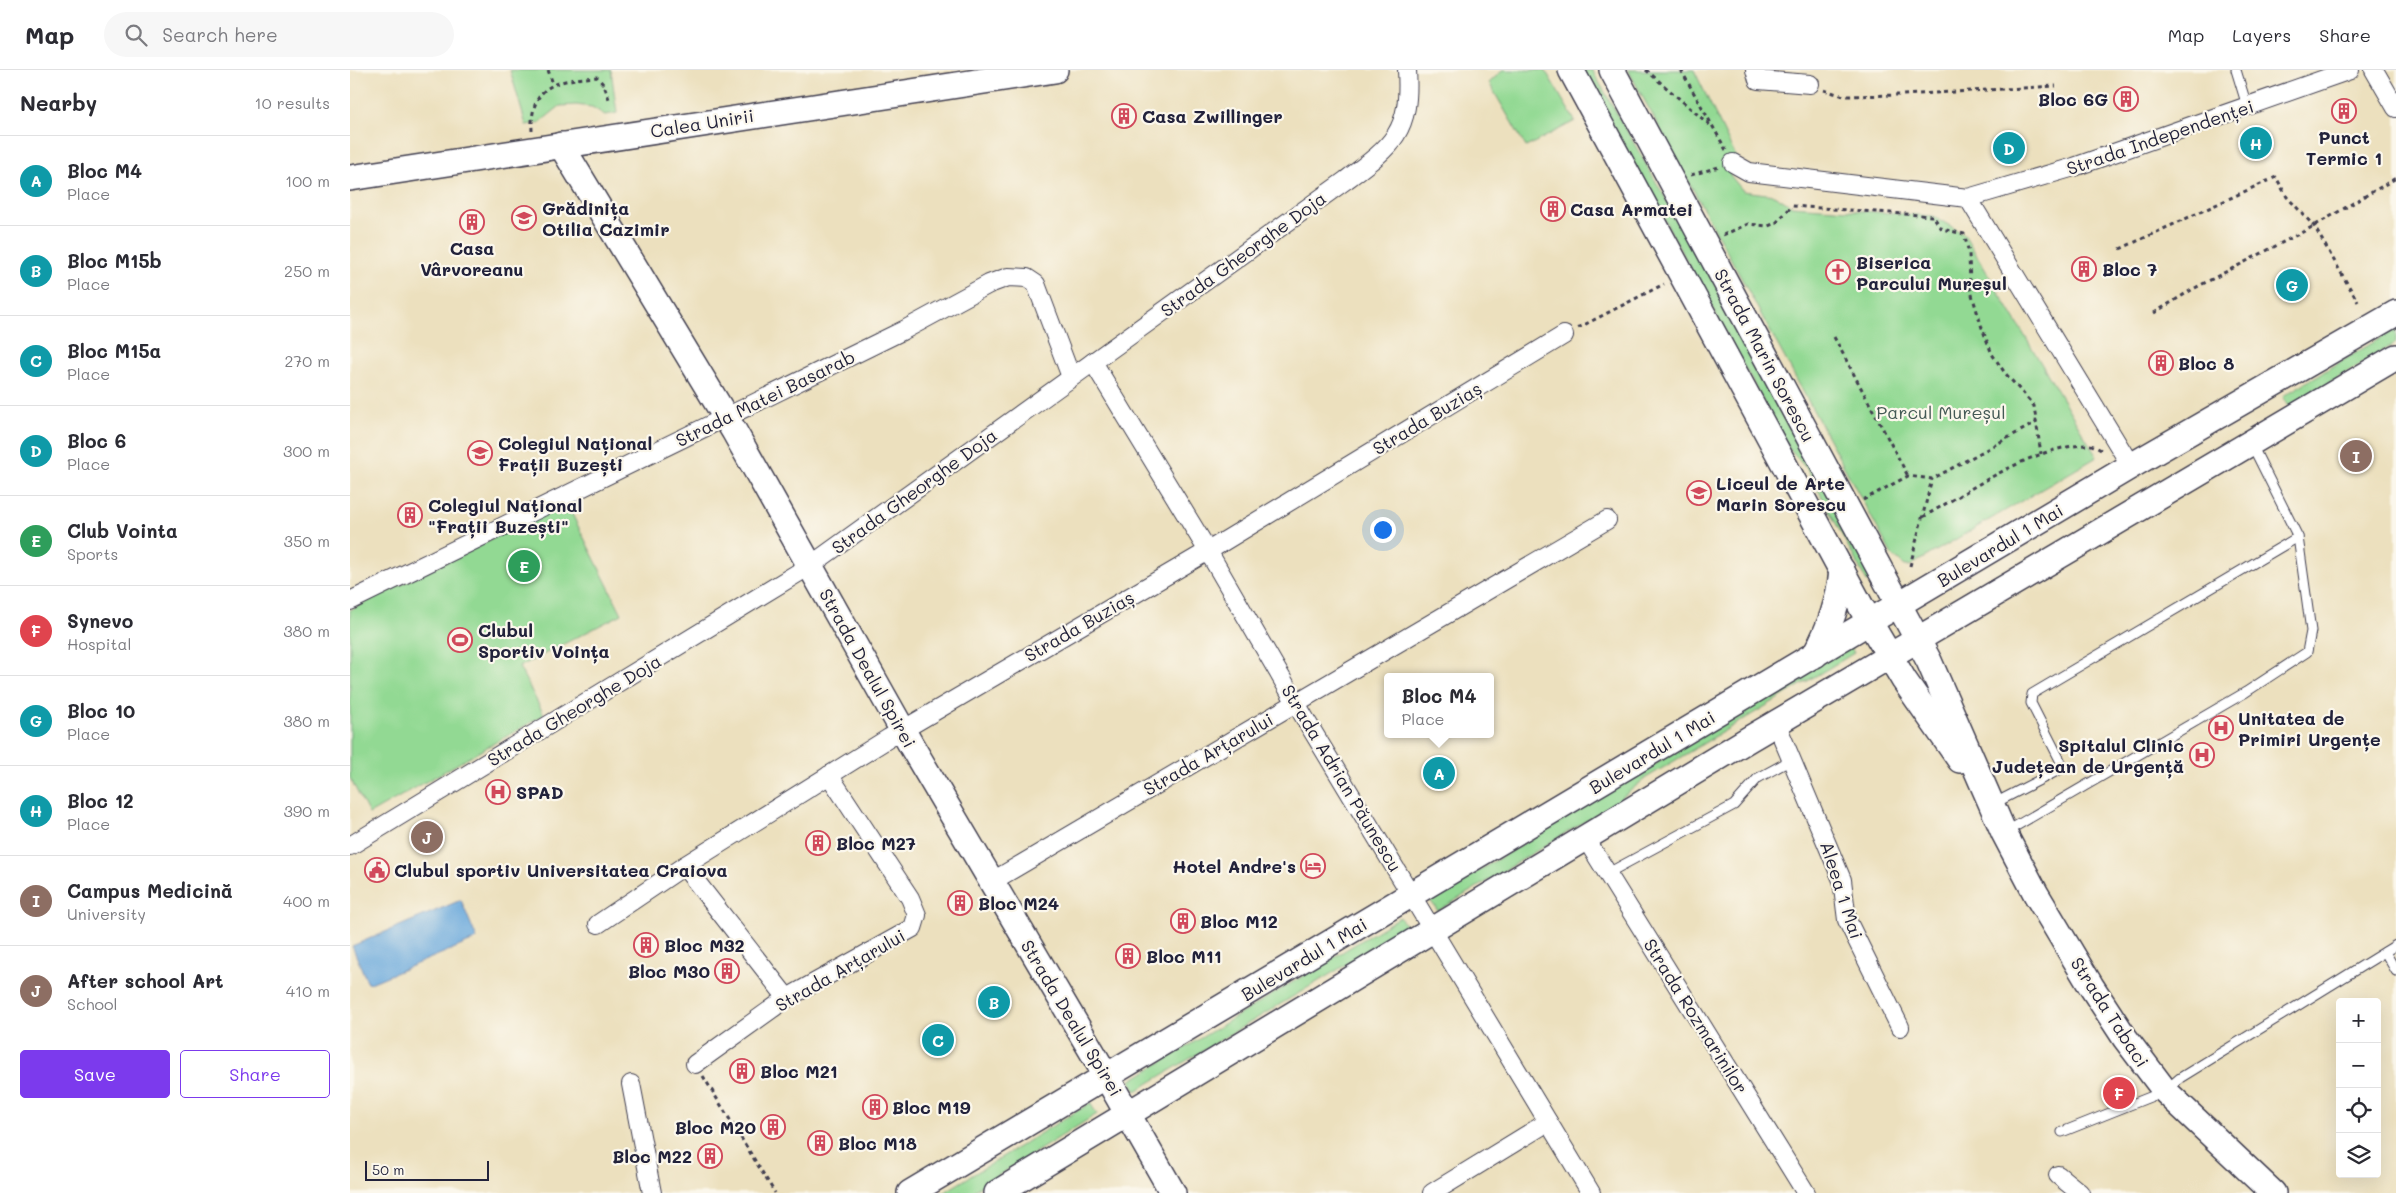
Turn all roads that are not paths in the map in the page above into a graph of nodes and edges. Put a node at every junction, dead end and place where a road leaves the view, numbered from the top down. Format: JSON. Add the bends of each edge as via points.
{"nodes":[{"id":1,"x":1054,"y":70,"type":"edge"},
{"id":2,"x":1408,"y":70,"type":"edge"},
{"id":3,"x":1571,"y":70,"type":"edge"},
{"id":4,"x":1612,"y":70,"type":"edge"},
{"id":5,"x":1755,"y":70,"type":"edge"},
{"id":6,"x":2236,"y":70,"type":"edge"},
{"id":7,"x":2350,"y":70,"type":"edge"},
{"id":8,"x":2374,"y":70,"type":"edge"},
{"id":9,"x":1810,"y":84,"type":"road end"},
{"id":10,"x":2247,"y":106,"type":"junction"},
{"id":11,"x":2396,"y":108,"type":"edge"},
{"id":12,"x":549,"y":147,"type":"junction"},
{"id":13,"x":1733,"y":163,"type":"road end"},
{"id":14,"x":350,"y":178,"type":"edge"},
{"id":15,"x":1968,"y":198,"type":"junction"},
{"id":16,"x":2396,"y":313,"type":"edge"},
{"id":17,"x":1564,"y":335,"type":"road end"},
{"id":18,"x":2396,"y":358,"type":"edge"},
{"id":19,"x":1092,"y":362,"type":"junction"},
{"id":20,"x":1071,"y":377,"type":"junction"},
{"id":21,"x":726,"y":417,"type":"junction"},
{"id":22,"x":2250,"y":442,"type":"junction"},
{"id":23,"x":2131,"y":466,"type":"junction"},
{"id":24,"x":1607,"y":520,"type":"dead end"},
{"id":25,"x":2298,"y":537,"type":"junction"},
{"id":26,"x":1208,"y":551,"type":"junction"},
{"id":27,"x":811,"y":566,"type":"junction"},
{"id":28,"x":1842,"y":570,"type":"junction"},
{"id":29,"x":350,"y":601,"type":"edge"},
{"id":30,"x":1899,"y":606,"type":"junction"},
{"id":31,"x":1870,"y":623,"type":"junction"},
{"id":32,"x":1918,"y":640,"type":"junction"},
{"id":33,"x":1815,"y":656,"type":"junction"},
{"id":34,"x":1890,"y":657,"type":"junction"},
{"id":35,"x":1296,"y":702,"type":"junction"},
{"id":36,"x":1776,"y":723,"type":"junction"},
{"id":37,"x":902,"y":730,"type":"junction"},
{"id":38,"x":1793,"y":760,"type":"junction"},
{"id":39,"x":829,"y":775,"type":"junction"},
{"id":40,"x":1989,"y":802,"type":"junction"},
{"id":41,"x":2004,"y":833,"type":"junction"},
{"id":42,"x":1586,"y":839,"type":"junction"},
{"id":43,"x":350,"y":846,"type":"edge"},
{"id":44,"x":684,"y":866,"type":"junction"},
{"id":45,"x":1608,"y":873,"type":"junction"},
{"id":46,"x":990,"y":882,"type":"junction"},
{"id":47,"x":1412,"y":895,"type":"junction"},
{"id":48,"x":598,"y":924,"type":"dead end"},
{"id":49,"x":1433,"y":930,"type":"junction"},
{"id":50,"x":2396,"y":946,"type":"edge"},
{"id":51,"x":2385,"y":952,"type":"junction"},
{"id":52,"x":2396,"y":971,"type":"edge"},
{"id":53,"x":788,"y":998,"type":"junction"},
{"id":54,"x":1900,"y":1026,"type":"dead end"},
{"id":55,"x":695,"y":1064,"type":"road end"},
{"id":56,"x":1106,"y":1076,"type":"junction"},
{"id":57,"x":631,"y":1084,"type":"dead end"},
{"id":58,"x":2165,"y":1091,"type":"junction"},
{"id":59,"x":1129,"y":1114,"type":"junction"},
{"id":60,"x":1548,"y":1122,"type":"junction"},
{"id":61,"x":2062,"y":1132,"type":"dead end"},
{"id":62,"x":2058,"y":1175,"type":"dead end"},
{"id":63,"x":652,"y":1193,"type":"edge"},
{"id":64,"x":910,"y":1193,"type":"edge"},
{"id":65,"x":997,"y":1193,"type":"edge"},
{"id":66,"x":1173,"y":1193,"type":"edge"},
{"id":67,"x":1432,"y":1193,"type":"edge"},
{"id":68,"x":1591,"y":1193,"type":"edge"},
{"id":69,"x":1806,"y":1193,"type":"edge"},
{"id":70,"x":2080,"y":1193,"type":"edge"},
{"id":71,"x":2273,"y":1193,"type":"edge"}],
"edges":[{"from":1,"to":12,"type":"main road","name":"Calea Unirii"},
{"from":2,"to":19,"type":"street","name":"Strada Gheorghe Doja","via":[[1405,116],[1398,134],[1382,153]]},
{"from":3,"to":28,"type":"main road","name":"Strada Marin Sorescu"},
{"from":4,"to":30,"type":"main road","name":"Strada Marin Sorescu"},
{"from":5,"to":9,"type":"street","via":[[1758,80]]},
{"from":6,"to":10,"type":"lane"},
{"from":7,"to":10,"type":"street","name":"Strada Independenței"},
{"from":8,"to":11,"type":"street"},
{"from":10,"to":15,"type":"street","name":"Strada Independenței","via":[[2074,167]]},
{"from":12,"to":14,"type":"main road","name":"Calea Unirii"},
{"from":12,"to":21,"type":"main road","name":"Strada Dealul Spirei"},
{"from":13,"to":15,"type":"street","name":"Strada Independenței","via":[[1749,172]]},
{"from":15,"to":23,"type":"street"},
{"from":16,"to":23,"type":"main road","name":"Bulevardul 1 Mai"},
{"from":17,"to":26,"type":"street","name":"Strada Buziaș"},
{"from":18,"to":22,"type":"main road"},
{"from":19,"to":20,"type":"street","name":"Strada Gheorghe Doja"},
{"from":19,"to":26,"type":"street","name":"Strada Adrian Păunescu"},
{"from":20,"to":21,"type":"street","name":"Strada Matei Basarab","via":[[1036,284],[1027,278],[1008,277]]},
{"from":20,"to":27,"type":"street","name":"Strada Gheorghe Doja"},
{"from":21,"to":27,"type":"main road","name":"Strada Dealul Spirei"},
{"from":21,"to":29,"type":"street","name":"Strada Matei Basarab"},
{"from":22,"to":25,"type":"lane"},
{"from":22,"to":32,"type":"main road"},
{"from":23,"to":30,"type":"main road","name":"Bulevardul 1 Mai"},
{"from":24,"to":35,"type":"street","name":"Strada Arțarului"},
{"from":25,"to":40,"type":"lane","via":[[2032,694],[2031,704],[2061,766],[2059,770]]},
{"from":25,"to":41,"type":"lane","via":[[2311,631],[2307,652],[2246,692]]},
{"from":26,"to":35,"type":"street","name":"Strada Adrian Păunescu"},
{"from":26,"to":37,"type":"street","name":"Strada Buziaș"},
{"from":27,"to":37,"type":"main road","name":"Strada Dealul Spirei"},
{"from":27,"to":43,"type":"street","name":"Strada Gheorghe Doja"},
{"from":28,"to":31,"type":"main road","name":"Strada Marin Sorescu"},
{"from":28,"to":33,"type":"main road","via":[[1839,599]]},
{"from":30,"to":31,"type":"main road","name":"Bulevardul 1 Mai"},
{"from":30,"to":32,"type":"main road","name":"Strada Marin Sorescu"},
{"from":31,"to":33,"type":"main road","name":"Bulevardul 1 Mai"},
{"from":31,"to":34,"type":"main road","name":"Strada Marin Sorescu"},
{"from":32,"to":34,"type":"main road"},
{"from":32,"to":40,"type":"main road","name":"Strada Tabaci"},
{"from":33,"to":47,"type":"main road","name":"Bulevardul 1 Mai"},
{"from":34,"to":36,"type":"main road"},
{"from":34,"to":40,"type":"main road","name":"Strada Tabaci"},
{"from":35,"to":46,"type":"street","name":"Strada Arțarului"},
{"from":35,"to":47,"type":"street","name":"Strada Adrian Păunescu"},
{"from":36,"to":38,"type":"street","name":"Aleea 1 Mai"},
{"from":36,"to":42,"type":"main road"},
{"from":37,"to":39,"type":"street","name":"Strada Buziaș"},
{"from":37,"to":46,"type":"main road","name":"Strada Dealul Spirei"},
{"from":38,"to":45,"type":"lane","via":[[1758,778],[1734,805]]},
{"from":38,"to":54,"type":"street","name":"Aleea 1 Mai","via":[[1842,880],[1847,920]]},
{"from":39,"to":44,"type":"street","name":"Strada Buziaș"},
{"from":39,"to":53,"type":"street","name":"Strada Arțarului","via":[[910,898],[917,914],[913,928]]},
{"from":40,"to":41,"type":"main road","name":"Strada Tabaci"},
{"from":41,"to":58,"type":"main road","name":"Strada Tabaci","via":[[2090,986]]},
{"from":42,"to":45,"type":"street","name":"Strada Rozmarinilor"},
{"from":42,"to":49,"type":"main road"},
{"from":44,"to":48,"type":"street","name":"Strada Buziaș"},
{"from":44,"to":53,"type":"street"},
{"from":45,"to":69,"type":"street","name":"Strada Rozmarinilor"},
{"from":46,"to":56,"type":"main road","name":"Strada Dealul Spirei"},
{"from":47,"to":49,"type":"street","name":"Strada Adrian Păunescu"},
{"from":47,"to":56,"type":"main road","name":"Bulevardul 1 Mai"},
{"from":49,"to":59,"type":"main road"},
{"from":49,"to":60,"type":"street","name":"Strada Adrian Păunescu"},
{"from":50,"to":51,"type":"lane"},
{"from":51,"to":52,"type":"lane"},
{"from":51,"to":58,"type":"lane","via":[[2180,1078]]},
{"from":53,"to":55,"type":"street","name":"Strada Arțarului"},
{"from":56,"to":59,"type":"main road","name":"Strada Dealul Spirei"},
{"from":56,"to":64,"type":"main road","name":"Bulevardul 1 Mai"},
{"from":57,"to":63,"type":"street"},
{"from":58,"to":61,"type":"lane"},
{"from":58,"to":71,"type":"main road","name":"Strada Tabaci"},
{"from":59,"to":65,"type":"main road"},
{"from":59,"to":66,"type":"main road","name":"Strada Dealul Spirei"},
{"from":60,"to":67,"type":"street"},
{"from":60,"to":68,"type":"street","name":"Strada Adrian Păunescu"},
{"from":62,"to":70,"type":"street"}]}
